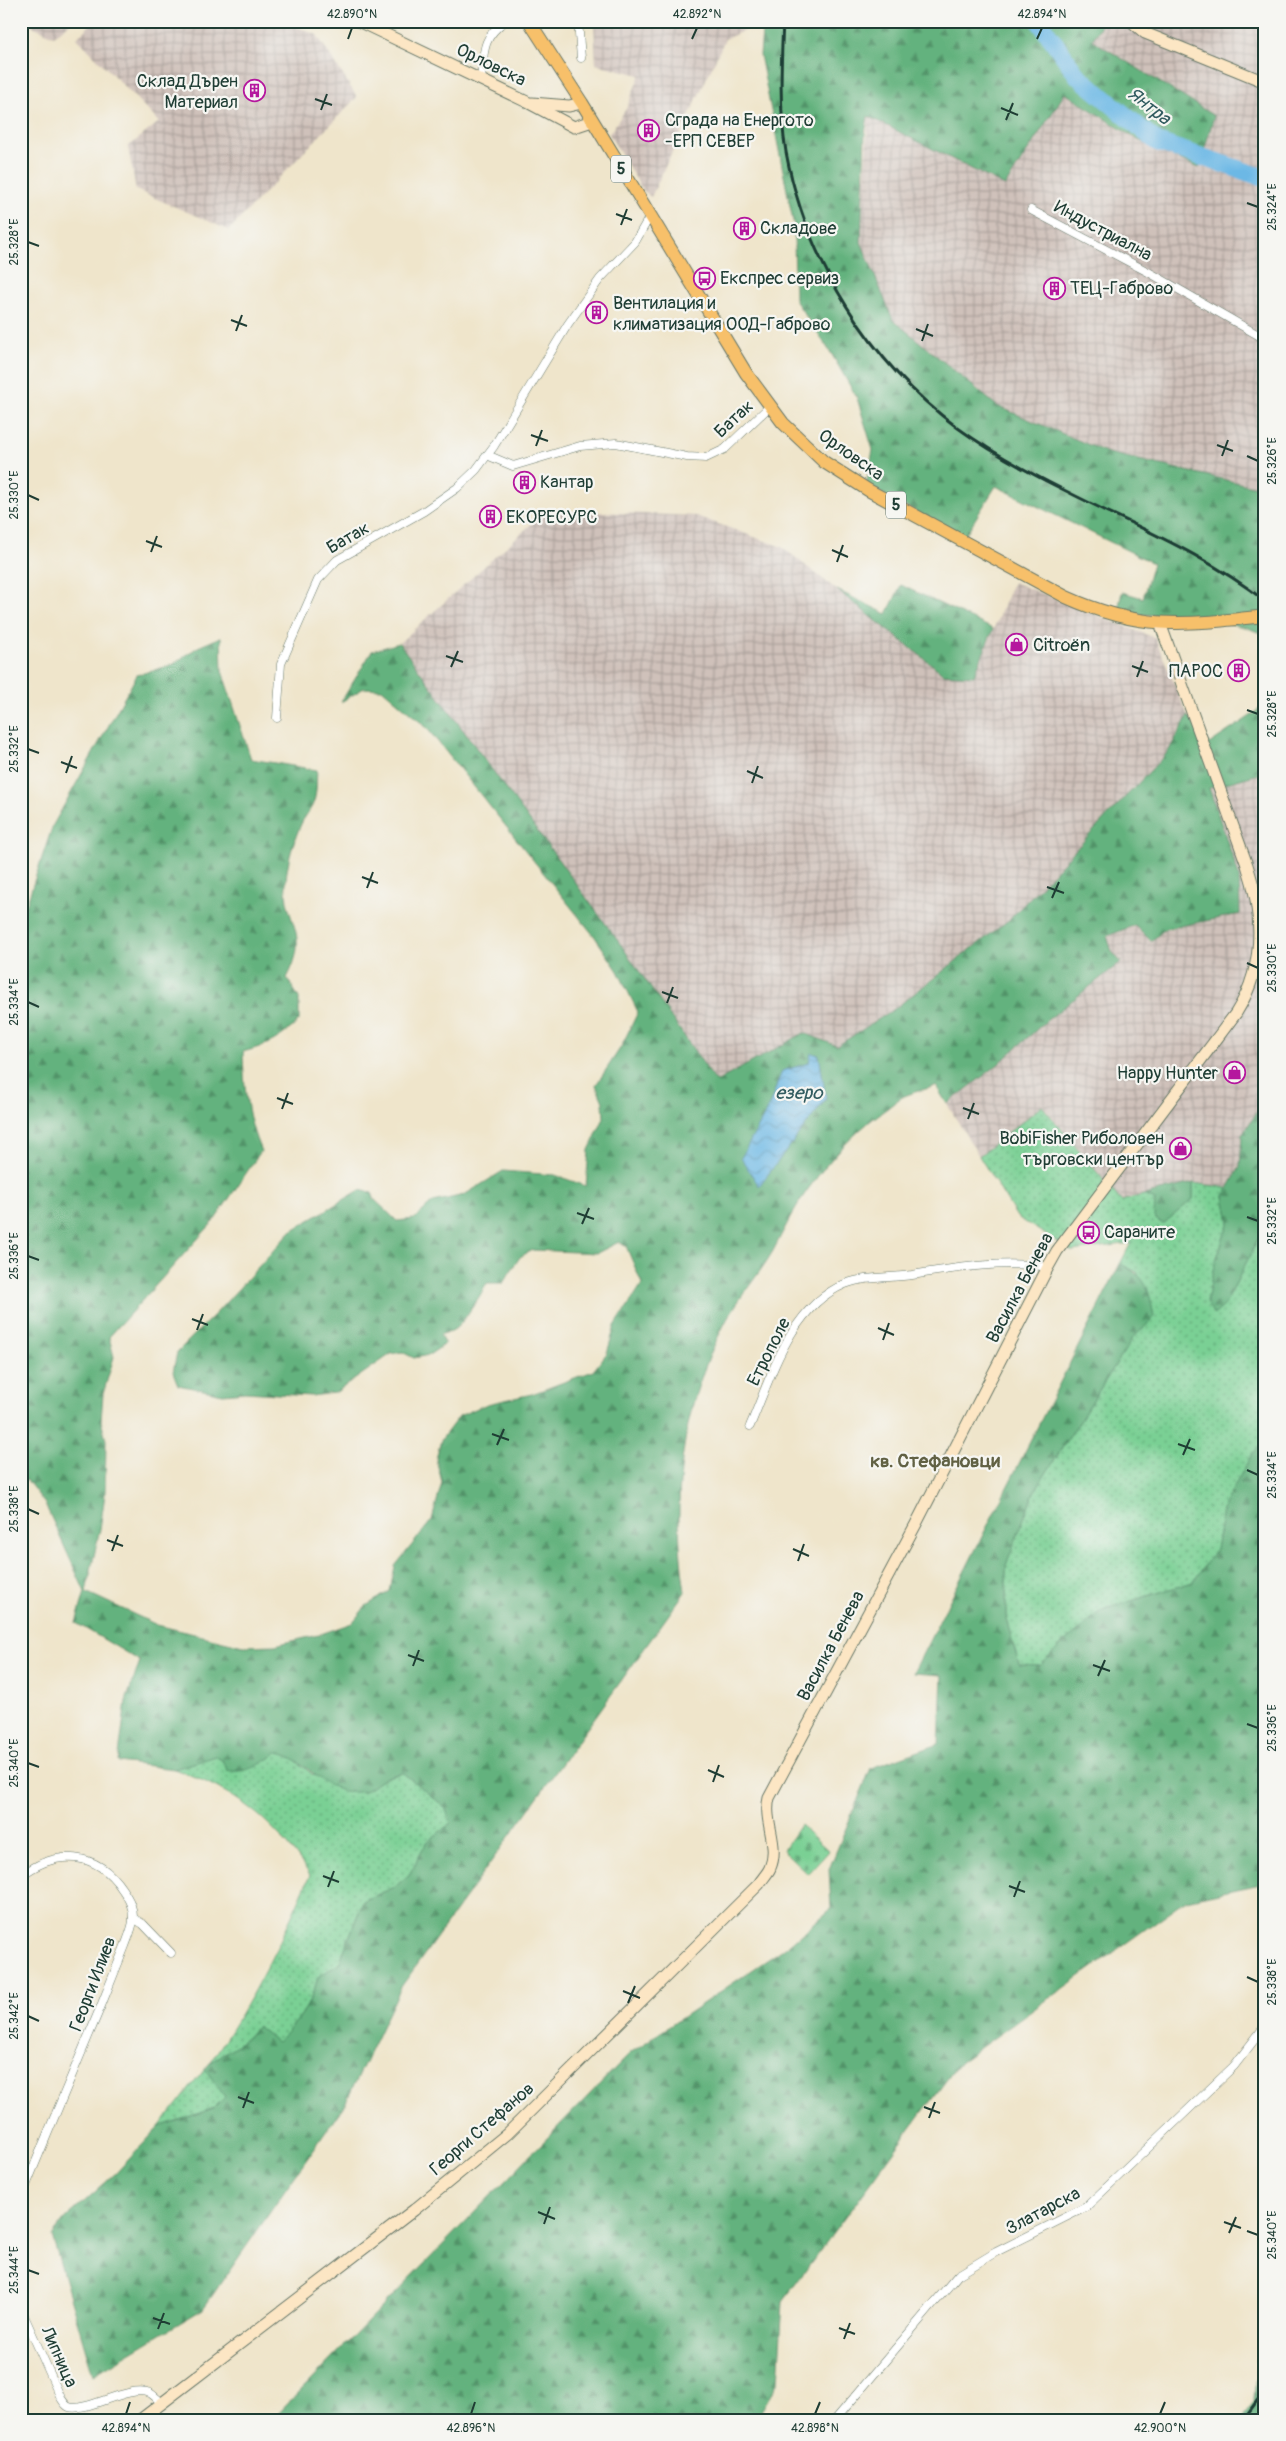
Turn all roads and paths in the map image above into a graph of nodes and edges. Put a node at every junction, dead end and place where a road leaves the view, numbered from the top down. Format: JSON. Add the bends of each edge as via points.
{"nodes":[{"id":1,"x":358,"y":21,"type":"edge"},
{"id":2,"x":505,"y":21,"type":"edge"},
{"id":3,"x":578,"y":21,"type":"edge"},
{"id":4,"x":1131,"y":21,"type":"edge"},
{"id":5,"x":530,"y":22,"type":"edge"},
{"id":6,"x":581,"y":58,"type":"dead end"},
{"id":7,"x":481,"y":80,"type":"junction"},
{"id":8,"x":1265,"y":82,"type":"edge"},
{"id":9,"x":528,"y":102,"type":"junction"},
{"id":10,"x":582,"y":103,"type":"junction"},
{"id":11,"x":592,"y":121,"type":"junction"},
{"id":12,"x":1031,"y":210,"type":"dead end"},
{"id":13,"x":650,"y":216,"type":"junction"},
{"id":14,"x":1265,"y":339,"type":"edge"},
{"id":15,"x":769,"y":407,"type":"junction"},
{"id":16,"x":487,"y":456,"type":"junction"},
{"id":17,"x":1259,"y":617,"type":"edge"},
{"id":18,"x":1160,"y":623,"type":"junction"},
{"id":19,"x":278,"y":718,"type":"dead end"},
{"id":20,"x":1048,"y":1267,"type":"junction"},
{"id":21,"x":750,"y":1426,"type":"dead end"},
{"id":22,"x":766,"y":1808,"type":"joint"},
{"id":23,"x":21,"y":1876,"type":"edge"},
{"id":24,"x":133,"y":1918,"type":"junction"},
{"id":25,"x":171,"y":1953,"type":"dead end"},
{"id":26,"x":1265,"y":2026,"type":"edge"},
{"id":27,"x":21,"y":2198,"type":"edge"},
{"id":28,"x":21,"y":2309,"type":"edge"},
{"id":29,"x":162,"y":2403,"type":"junction"},
{"id":30,"x":140,"y":2420,"type":"edge"},
{"id":31,"x":835,"y":2420,"type":"edge"}],
"edges":[{"from":1,"to":7,"type":"street","name":"Орловска"},
{"from":2,"to":7,"type":"street","via":[[492,30],[488,39]]},
{"from":3,"to":6,"type":"street"},
{"from":4,"to":8,"type":"street","via":[[1145,33]]},
{"from":5,"to":10,"type":"main road","number":"5"},
{"from":7,"to":9,"type":"street","name":"Орловска"},
{"from":9,"to":10,"type":"street","name":"Орловска","via":[[569,106]]},
{"from":9,"to":11,"type":"street","name":"Орловска","via":[[574,127]]},
{"from":10,"to":11,"type":"main road","name":"Орловска","number":"5"},
{"from":11,"to":13,"type":"main road","name":"Орловска","number":"5"},
{"from":12,"to":14,"type":"street","name":"Индустриална"},
{"from":13,"to":15,"type":"main road","name":"Орловска","number":"5"},
{"from":13,"to":16,"type":"street","name":"Батак","via":[[635,242],[600,279],[568,324]]},
{"from":15,"to":16,"type":"street","name":"Батак","via":[[725,449],[706,458],[616,443],[580,446],[513,466]]},
{"from":15,"to":18,"type":"main road","name":"Орловска","number":"5","via":[[811,451],[880,496],[1075,602],[1114,616]]},
{"from":16,"to":19,"type":"street","name":"Батак","via":[[457,488],[325,570],[281,664]]},
{"from":17,"to":18,"type":"main road","name":"Орловска","number":"5","via":[[1190,624]]},
{"from":18,"to":20,"type":"street","name":"Василка Бенева","via":[[1252,880],[1258,904],[1255,974],[1236,1013]]},
{"from":20,"to":21,"type":"street","name":"Етрополе","via":[[1028,1264],[949,1268],[862,1279],[835,1290],[814,1306],[784,1347]]},
{"from":20,"to":22,"type":"street","name":"Василка Бенева"},
{"from":22,"to":29,"type":"street","name":"Георги Стефанов","via":[[773,1857],[759,1884],[526,2117],[414,2210]]},
{"from":23,"to":24,"type":"street","name":"Георги Илиев","via":[[38,1865],[59,1859],[73,1858],[97,1864],[119,1884],[132,1905]]},
{"from":24,"to":25,"type":"street"},
{"from":24,"to":27,"type":"street","name":"Георги Илиев","via":[[114,1974]]},
{"from":26,"to":31,"type":"street","name":"Златарска","via":[[1234,2066],[1086,2207],[958,2275]]},
{"from":28,"to":29,"type":"street","name":"Липница","via":[[66,2404],[75,2408],[146,2392]]},
{"from":29,"to":30,"type":"street","name":"Георги Стефанов"}]}
